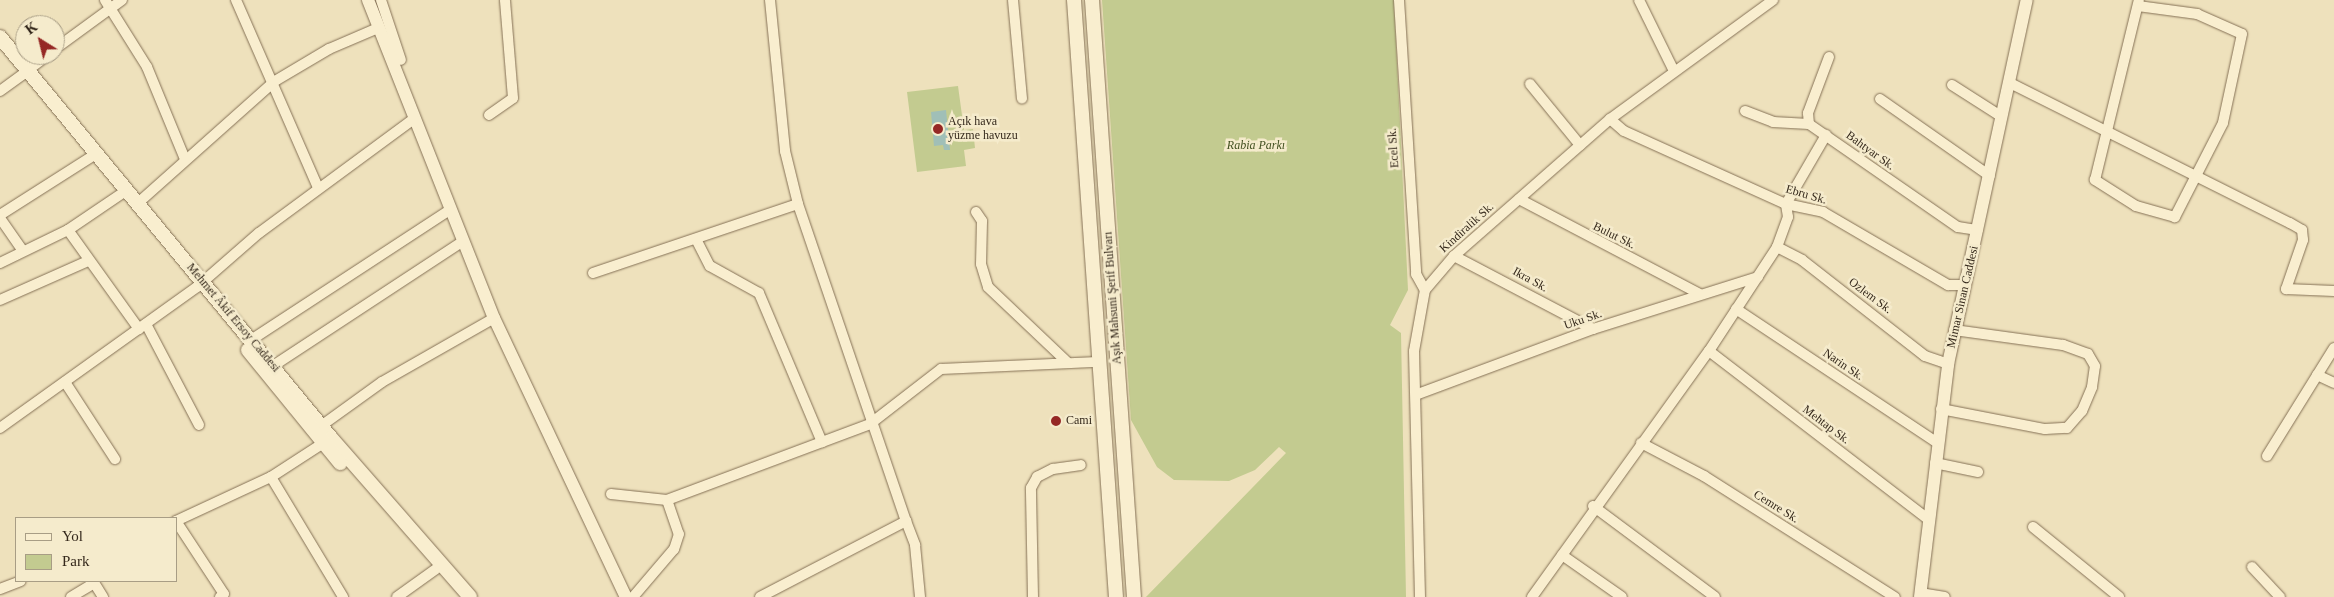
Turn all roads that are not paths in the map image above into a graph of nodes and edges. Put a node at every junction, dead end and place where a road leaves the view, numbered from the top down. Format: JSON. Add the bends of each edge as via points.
{"nodes":[{"id":1,"x":122,"y":0,"type":"edge"},
{"id":2,"x":236,"y":0,"type":"edge"},
{"id":3,"x":368,"y":0,"type":"edge"},
{"id":4,"x":381,"y":0,"type":"edge"},
{"id":5,"x":504,"y":0,"type":"edge"},
{"id":6,"x":770,"y":0,"type":"edge"},
{"id":7,"x":1013,"y":0,"type":"edge"},
{"id":8,"x":1074,"y":0,"type":"edge"},
{"id":9,"x":1092,"y":0,"type":"edge"},
{"id":10,"x":1399,"y":0,"type":"edge"},
{"id":11,"x":1639,"y":0,"type":"edge"},
{"id":12,"x":1773,"y":0,"type":"edge"},
{"id":13,"x":2027,"y":0,"type":"edge"},
{"id":14,"x":108,"y":3,"type":"edge"},
{"id":15,"x":2138,"y":3,"type":"edge"},
{"id":16,"x":1760,"y":4,"type":"edge"},
{"id":17,"x":378,"y":28,"type":"junction"},
{"id":18,"x":0,"y":37,"type":"edge"},
{"id":19,"x":65,"y":41,"type":"edge"},
{"id":20,"x":0,"y":48,"type":"edge"},
{"id":21,"x":1829,"y":57,"type":"dead end"},
{"id":22,"x":401,"y":60,"type":"dead end"},
{"id":23,"x":35,"y":65,"type":"edge"},
{"id":24,"x":1674,"y":71,"type":"junction"},
{"id":25,"x":25,"y":73,"type":"junction"},
{"id":26,"x":275,"y":81,"type":"junction"},
{"id":27,"x":2010,"y":82,"type":"junction"},
{"id":28,"x":1530,"y":84,"type":"dead end"},
{"id":29,"x":1952,"y":85,"type":"dead end"},
{"id":30,"x":0,"y":91,"type":"edge"},
{"id":31,"x":1022,"y":99,"type":"dead end"},
{"id":32,"x":1880,"y":99,"type":"dead end"},
{"id":33,"x":1745,"y":111,"type":"dead end"},
{"id":34,"x":489,"y":116,"type":"dead end"},
{"id":35,"x":2002,"y":117,"type":"junction"},
{"id":36,"x":415,"y":118,"type":"junction"},
{"id":37,"x":1610,"y":119,"type":"junction"},
{"id":38,"x":1810,"y":124,"type":"junction"},
{"id":39,"x":2106,"y":131,"type":"junction"},
{"id":40,"x":1826,"y":135,"type":"junction"},
{"id":41,"x":1580,"y":145,"type":"junction"},
{"id":42,"x":91,"y":157,"type":"junction"},
{"id":43,"x":185,"y":158,"type":"junction"},
{"id":44,"x":2193,"y":175,"type":"junction"},
{"id":45,"x":1990,"y":176,"type":"junction"},
{"id":46,"x":318,"y":188,"type":"junction"},
{"id":47,"x":121,"y":194,"type":"junction"},
{"id":48,"x":1519,"y":199,"type":"junction"},
{"id":49,"x":138,"y":203,"type":"junction"},
{"id":50,"x":798,"y":204,"type":"junction"},
{"id":51,"x":1786,"y":204,"type":"junction"},
{"id":52,"x":450,"y":209,"type":"junction"},
{"id":53,"x":976,"y":212,"type":"dead end"},
{"id":54,"x":0,"y":217,"type":"edge"},
{"id":55,"x":68,"y":230,"type":"junction"},
{"id":56,"x":1978,"y":230,"type":"junction"},
{"id":57,"x":463,"y":241,"type":"junction"},
{"id":58,"x":697,"y":241,"type":"junction"},
{"id":59,"x":1777,"y":246,"type":"junction"},
{"id":60,"x":23,"y":251,"type":"junction"},
{"id":61,"x":1454,"y":256,"type":"junction"},
{"id":62,"x":88,"y":261,"type":"junction"},
{"id":63,"x":0,"y":263,"type":"edge"},
{"id":64,"x":593,"y":273,"type":"dead end"},
{"id":65,"x":1758,"y":277,"type":"junction"},
{"id":66,"x":199,"y":283,"type":"junction"},
{"id":67,"x":1965,"y":285,"type":"junction"},
{"id":68,"x":1425,"y":290,"type":"junction"},
{"id":69,"x":2334,"y":291,"type":"edge"},
{"id":70,"x":1700,"y":294,"type":"junction"},
{"id":71,"x":0,"y":300,"type":"edge"},
{"id":72,"x":1736,"y":309,"type":"junction"},
{"id":73,"x":494,"y":318,"type":"junction"},
{"id":74,"x":142,"y":326,"type":"junction"},
{"id":75,"x":1593,"y":329,"type":"junction"},
{"id":76,"x":1954,"y":330,"type":"junction"},
{"id":77,"x":251,"y":340,"type":"junction"},
{"id":78,"x":2334,"y":348,"type":"edge"},
{"id":79,"x":1709,"y":351,"type":"junction"},
{"id":80,"x":1098,"y":362,"type":"junction"},
{"id":81,"x":1068,"y":363,"type":"junction"},
{"id":82,"x":1948,"y":364,"type":"junction"},
{"id":83,"x":273,"y":366,"type":"junction"},
{"id":84,"x":2317,"y":375,"type":"junction"},
{"id":85,"x":65,"y":382,"type":"junction"},
{"id":86,"x":2334,"y":383,"type":"edge"},
{"id":87,"x":1418,"y":394,"type":"junction"},
{"id":88,"x":1941,"y":409,"type":"junction"},
{"id":89,"x":870,"y":424,"type":"junction"},
{"id":90,"x":199,"y":425,"type":"dead end"},
{"id":91,"x":321,"y":426,"type":"junction"},
{"id":92,"x":0,"y":428,"type":"edge"},
{"id":93,"x":327,"y":441,"type":"junction"},
{"id":94,"x":822,"y":442,"type":"junction"},
{"id":95,"x":1936,"y":442,"type":"junction"},
{"id":96,"x":1641,"y":443,"type":"junction"},
{"id":97,"x":2267,"y":456,"type":"dead end"},
{"id":98,"x":115,"y":459,"type":"dead end"},
{"id":99,"x":1935,"y":463,"type":"junction"},
{"id":100,"x":1081,"y":465,"type":"dead end"},
{"id":101,"x":1978,"y":472,"type":"dead end"},
{"id":102,"x":271,"y":477,"type":"junction"},
{"id":103,"x":611,"y":494,"type":"dead end"},
{"id":104,"x":667,"y":500,"type":"junction"},
{"id":105,"x":1593,"y":506,"type":"junction"},
{"id":106,"x":1927,"y":518,"type":"junction"},
{"id":107,"x":178,"y":520,"type":"edge"},
{"id":108,"x":906,"y":522,"type":"junction"},
{"id":109,"x":178,"y":524,"type":"edge"},
{"id":110,"x":2033,"y":527,"type":"dead end"},
{"id":111,"x":1562,"y":555,"type":"junction"},
{"id":112,"x":2252,"y":566,"type":"dead end"},
{"id":113,"x":436,"y":569,"type":"junction"},
{"id":114,"x":19,"y":582,"type":"edge"},
{"id":115,"x":93,"y":582,"type":"edge"},
{"id":116,"x":0,"y":589,"type":"edge"},
{"id":117,"x":1920,"y":595,"type":"edge"},
{"id":118,"x":224,"y":596,"type":"edge"},
{"id":119,"x":71,"y":597,"type":"edge"},
{"id":120,"x":103,"y":597,"type":"edge"},
{"id":121,"x":343,"y":597,"type":"edge"},
{"id":122,"x":397,"y":597,"type":"edge"},
{"id":123,"x":460,"y":597,"type":"edge"},
{"id":124,"x":470,"y":597,"type":"edge"},
{"id":125,"x":626,"y":597,"type":"edge"},
{"id":126,"x":633,"y":597,"type":"edge"},
{"id":127,"x":760,"y":597,"type":"edge"},
{"id":128,"x":920,"y":597,"type":"edge"},
{"id":129,"x":1032,"y":597,"type":"edge"},
{"id":130,"x":1116,"y":597,"type":"edge"},
{"id":131,"x":1134,"y":597,"type":"edge"},
{"id":132,"x":1420,"y":597,"type":"edge"},
{"id":133,"x":1532,"y":597,"type":"edge"},
{"id":134,"x":1622,"y":597,"type":"edge"},
{"id":135,"x":1715,"y":597,"type":"edge"},
{"id":136,"x":1895,"y":597,"type":"edge"},
{"id":137,"x":1945,"y":597,"type":"edge"},
{"id":138,"x":2119,"y":597,"type":"edge"},
{"id":139,"x":2280,"y":597,"type":"edge"}],
"edges":[{"from":1,"to":14,"type":"street"},
{"from":2,"to":26,"type":"street"},
{"from":3,"to":17,"type":"street"},
{"from":4,"to":22,"type":"street"},
{"from":5,"to":34,"type":"street","via":[[513,98]]},
{"from":6,"to":50,"type":"street","via":[[785,151]]},
{"from":7,"to":31,"type":"street"},
{"from":8,"to":80,"type":"main road","name":"Aşık Mahsuni Şerif Bulvarı"},
{"from":9,"to":131,"type":"main road","name":"Aşık Mahsuni Şerif Bulvarı"},
{"from":10,"to":68,"type":"street","name":"Ecel Sk.","via":[[1416,274]]},
{"from":11,"to":24,"type":"street"},
{"from":12,"to":16,"type":"street","name":"Kindiralik Sk."},
{"from":13,"to":27,"type":"street","name":"Mimar Sinan Caddesi"},
{"from":14,"to":19,"type":"street"},
{"from":14,"to":43,"type":"street","via":[[147,67]]},
{"from":15,"to":39,"type":"street"},
{"from":15,"to":44,"type":"street","via":[[2197,14],[2242,34],[2223,123]]},
{"from":16,"to":24,"type":"street","name":"Kindiralik Sk."},
{"from":17,"to":26,"type":"street","via":[[329,49]]},
{"from":17,"to":36,"type":"street"},
{"from":18,"to":25,"type":"main road","name":"Mehmet Âkif Ersoy Caddesi"},
{"from":20,"to":25,"type":"main road","name":"Mehmet Âkif Ersoy Caddesi"},
{"from":21,"to":38,"type":"street","via":[[1808,113]]},
{"from":23,"to":25,"type":"street"},
{"from":24,"to":37,"type":"street","name":"Kindiralik Sk."},
{"from":25,"to":30,"type":"street"},
{"from":25,"to":42,"type":"main road","name":"Mehmet Âkif Ersoy Caddesi"},
{"from":25,"to":49,"type":"main road","name":"Mehmet Âkif Ersoy Caddesi"},
{"from":26,"to":43,"type":"street"},
{"from":26,"to":46,"type":"street"},
{"from":27,"to":35,"type":"street","name":"Mimar Sinan Caddesi"},
{"from":27,"to":39,"type":"street"},
{"from":28,"to":41,"type":"street"},
{"from":29,"to":35,"type":"street"},
{"from":32,"to":45,"type":"street"},
{"from":33,"to":38,"type":"street","via":[[1773,122]]},
{"from":35,"to":45,"type":"street","name":"Mimar Sinan Caddesi"},
{"from":36,"to":46,"type":"street"},
{"from":36,"to":52,"type":"street"},
{"from":37,"to":41,"type":"street","name":"Kindiralik Sk."},
{"from":37,"to":51,"type":"street","name":"Ebru Sk.","via":[[1624,131]]},
{"from":38,"to":40,"type":"street","name":"Bahtyar Sk."},
{"from":39,"to":44,"type":"street"},
{"from":39,"to":44,"type":"street","via":[[2095,180],[2136,206],[2175,217]]},
{"from":40,"to":51,"type":"street"},
{"from":40,"to":56,"type":"street","name":"Bahtyar Sk.","via":[[1958,227]]},
{"from":41,"to":48,"type":"street","name":"Kindiralik Sk."},
{"from":42,"to":47,"type":"main road","name":"Mehmet Âkif Ersoy Caddesi"},
{"from":42,"to":54,"type":"street"},
{"from":43,"to":49,"type":"street"},
{"from":44,"to":69,"type":"street","via":[[2302,230],[2303,240],[2286,289]]},
{"from":45,"to":56,"type":"street","name":"Mimar Sinan Caddesi"},
{"from":46,"to":66,"type":"street"},
{"from":47,"to":55,"type":"street"},
{"from":47,"to":66,"type":"main road","name":"Mehmet Âkif Ersoy Caddesi"},
{"from":48,"to":61,"type":"street","name":"Kindiralik Sk."},
{"from":48,"to":70,"type":"street","name":"Bulut Sk."},
{"from":49,"to":66,"type":"main road","name":"Mehmet Âkif Ersoy Caddesi"},
{"from":50,"to":58,"type":"street"},
{"from":50,"to":89,"type":"street"},
{"from":51,"to":59,"type":"street","via":[[1788,217]]},
{"from":51,"to":67,"type":"street","name":"Ebru Sk.","via":[[1823,212],[1948,285]]},
{"from":52,"to":57,"type":"street"},
{"from":52,"to":77,"type":"street"},
{"from":53,"to":81,"type":"street","via":[[982,221],[981,264],[988,287]]},
{"from":54,"to":60,"type":"street"},
{"from":55,"to":60,"type":"street"},
{"from":55,"to":62,"type":"street"},
{"from":56,"to":67,"type":"street","name":"Mimar Sinan Caddesi"},
{"from":57,"to":73,"type":"street"},
{"from":57,"to":83,"type":"street"},
{"from":58,"to":64,"type":"street"},
{"from":58,"to":94,"type":"street","via":[[710,266],[760,293]]},
{"from":59,"to":65,"type":"street"},
{"from":59,"to":82,"type":"street","name":"Ozlem Sk.","via":[[1802,260],[1925,356]]},
{"from":60,"to":63,"type":"street"},
{"from":61,"to":68,"type":"street","name":"Kindiralik Sk."},
{"from":61,"to":75,"type":"street","name":"Ikra Sk."},
{"from":62,"to":71,"type":"street"},
{"from":62,"to":74,"type":"street"},
{"from":65,"to":70,"type":"street","name":"Uku Sk."},
{"from":65,"to":72,"type":"street"},
{"from":66,"to":74,"type":"street"},
{"from":66,"to":77,"type":"main road","name":"Mehmet Âkif Ersoy Caddesi"},
{"from":66,"to":93,"type":"main road","name":"Mehmet Âkif Ersoy Caddesi"},
{"from":67,"to":76,"type":"street","name":"Mimar Sinan Caddesi"},
{"from":68,"to":87,"type":"street","via":[[1414,352]]},
{"from":70,"to":75,"type":"street","name":"Uku Sk."},
{"from":72,"to":79,"type":"street"},
{"from":72,"to":95,"type":"street","name":"Narin Sk."},
{"from":73,"to":91,"type":"street","via":[[382,382]]},
{"from":73,"to":125,"type":"street"},
{"from":74,"to":85,"type":"street"},
{"from":74,"to":90,"type":"street"},
{"from":75,"to":87,"type":"street","name":"Uku Sk."},
{"from":76,"to":82,"type":"street","name":"Mimar Sinan Caddesi"},
{"from":76,"to":88,"type":"street","via":[[2063,345],[2088,354],[2095,366],[2092,387],[2082,411],[2067,428],[2044,429]]},
{"from":77,"to":83,"type":"main road","name":"Mehmet Âkif Ersoy Caddesi"},
{"from":78,"to":84,"type":"street"},
{"from":79,"to":96,"type":"street"},
{"from":79,"to":106,"type":"street","name":"Mehtap Sk."},
{"from":80,"to":81,"type":"street"},
{"from":80,"to":130,"type":"main road","name":"Aşık Mahsuni Şerif Bulvarı"},
{"from":81,"to":89,"type":"street","via":[[941,369]]},
{"from":82,"to":88,"type":"street","name":"Mimar Sinan Caddesi"},
{"from":83,"to":91,"type":"main road","name":"Mehmet Âkif Ersoy Caddesi"},
{"from":84,"to":86,"type":"street"},
{"from":84,"to":97,"type":"street"},
{"from":85,"to":92,"type":"street"},
{"from":85,"to":98,"type":"street"},
{"from":87,"to":132,"type":"street"},
{"from":88,"to":95,"type":"street","name":"Mimar Sinan Caddesi"},
{"from":89,"to":94,"type":"street"},
{"from":89,"to":108,"type":"street"},
{"from":91,"to":93,"type":"main road","name":"Mehmet Âkif Ersoy Caddesi"},
{"from":93,"to":102,"type":"street"},
{"from":93,"to":113,"type":"main road","name":"Mehmet Âkif Ersoy Caddesi"},
{"from":93,"to":124,"type":"main road","name":"Mehmet Âkif Ersoy Caddesi"},
{"from":94,"to":104,"type":"street"},
{"from":95,"to":99,"type":"street","name":"Mimar Sinan Caddesi"},
{"from":96,"to":105,"type":"street"},
{"from":96,"to":136,"type":"street","name":"Cemre Sk.","via":[[1704,476]]},
{"from":99,"to":101,"type":"street"},
{"from":99,"to":106,"type":"street","name":"Mimar Sinan Caddesi"},
{"from":100,"to":129,"type":"street","via":[[1053,469],[1037,477],[1031,488]]},
{"from":102,"to":107,"type":"street"},
{"from":102,"to":121,"type":"street"},
{"from":103,"to":104,"type":"street"},
{"from":104,"to":126,"type":"street","via":[[679,541]]},
{"from":105,"to":111,"type":"street"},
{"from":105,"to":135,"type":"street"},
{"from":106,"to":117,"type":"street","name":"Mimar Sinan Caddesi"},
{"from":108,"to":127,"type":"street"},
{"from":108,"to":128,"type":"street","via":[[915,545]]},
{"from":109,"to":118,"type":"street"},
{"from":110,"to":138,"type":"street"},
{"from":111,"to":133,"type":"street"},
{"from":111,"to":134,"type":"street"},
{"from":112,"to":139,"type":"street"},
{"from":113,"to":122,"type":"street"},
{"from":113,"to":123,"type":"main road","name":"Mehmet Âkif Ersoy Caddesi"},
{"from":114,"to":116,"type":"street"},
{"from":115,"to":119,"type":"street"},
{"from":115,"to":120,"type":"street"},
{"from":117,"to":137,"type":"street"}]}
